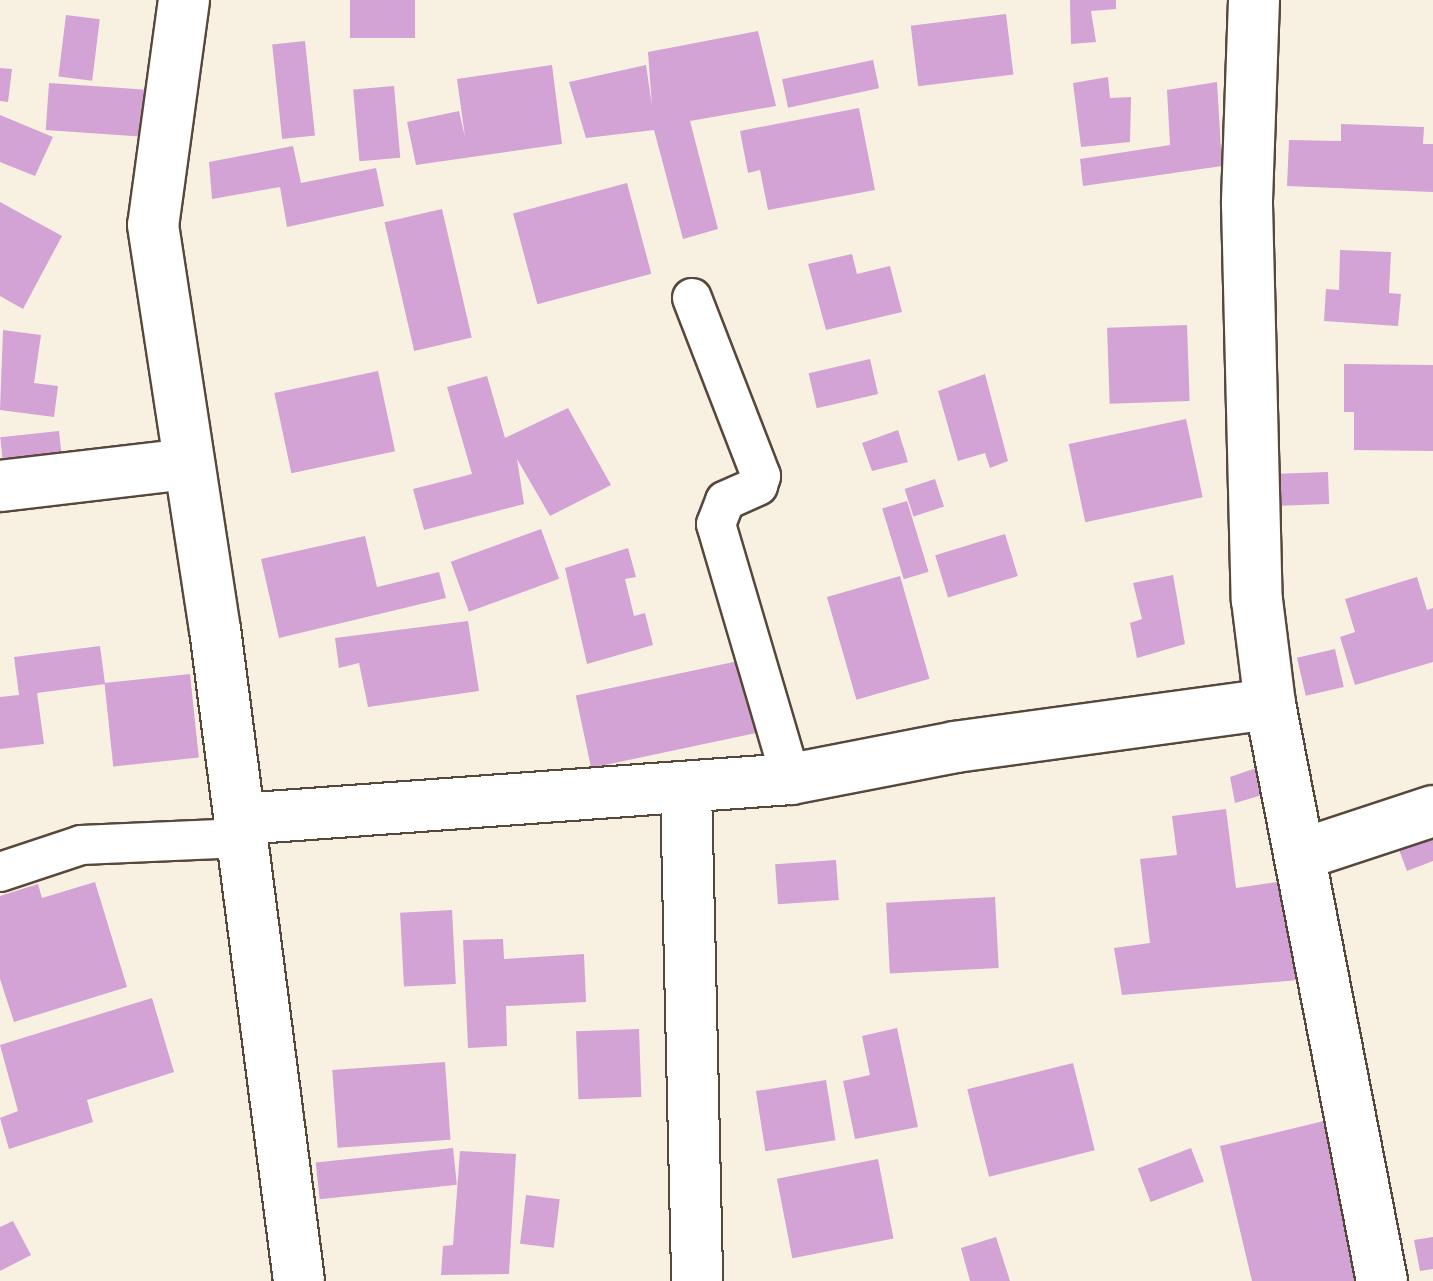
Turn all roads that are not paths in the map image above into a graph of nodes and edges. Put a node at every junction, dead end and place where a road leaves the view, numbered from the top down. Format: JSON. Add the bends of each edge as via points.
{"nodes":[{"id":1,"x":184,"y":0,"type":"edge"},
{"id":2,"x":1254,"y":0,"type":"edge"},
{"id":3,"x":692,"y":298,"type":"dead end"},
{"id":4,"x":186,"y":464,"type":"junction"},
{"id":5,"x":0,"y":486,"type":"edge"},
{"id":6,"x":1270,"y":704,"type":"junction"},
{"id":7,"x":791,"y":779,"type":"junction"},
{"id":8,"x":686,"y":789,"type":"junction"},
{"id":9,"x":1433,"y":812,"type":"edge"},
{"id":10,"x":241,"y":829,"type":"junction"},
{"id":11,"x":1300,"y":854,"type":"junction"},
{"id":12,"x":0,"y":872,"type":"edge"},
{"id":13,"x":299,"y":1281,"type":"edge"},
{"id":14,"x":697,"y":1281,"type":"edge"},
{"id":15,"x":1382,"y":1281,"type":"edge"}],
"edges":[{"from":1,"to":4,"type":"street","via":[[153,224]]},
{"from":2,"to":6,"type":"street","via":[[1247,204],[1257,600]]},
{"from":3,"to":7,"type":"street","via":[[759,466],[758,486],[725,501],[716,524]]},
{"from":4,"to":5,"type":"street"},
{"from":4,"to":10,"type":"street"},
{"from":6,"to":7,"type":"street","via":[[955,747]]},
{"from":6,"to":11,"type":"street"},
{"from":7,"to":8,"type":"street"},
{"from":8,"to":10,"type":"street"},
{"from":8,"to":14,"type":"street"},
{"from":9,"to":11,"type":"street"},
{"from":10,"to":12,"type":"street","via":[[81,845]]},
{"from":10,"to":13,"type":"street"},
{"from":11,"to":15,"type":"street"}]}
